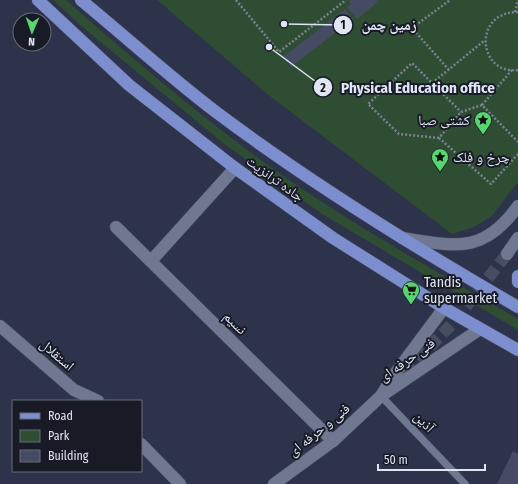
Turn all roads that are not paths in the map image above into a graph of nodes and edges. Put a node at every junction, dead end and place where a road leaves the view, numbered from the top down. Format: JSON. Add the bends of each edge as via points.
{"nodes":[{"id":1,"x":38,"y":0,"type":"edge"},
{"id":2,"x":81,"y":0,"type":"edge"},
{"id":3,"x":235,"y":168,"type":"junction"},
{"id":4,"x":518,"y":206,"type":"edge"},
{"id":5,"x":116,"y":227,"type":"dead end"},
{"id":6,"x":402,"y":238,"type":"junction"},
{"id":7,"x":518,"y":238,"type":"edge"},
{"id":8,"x":507,"y":254,"type":"tunnel mouth"},
{"id":9,"x":151,"y":261,"type":"junction"},
{"id":10,"x":518,"y":276,"type":"edge"},
{"id":11,"x":518,"y":282,"type":"edge"},
{"id":12,"x":518,"y":307,"type":"edge"},
{"id":13,"x":444,"y":308,"type":"junction"},
{"id":14,"x":0,"y":326,"type":"edge"},
{"id":15,"x":480,"y":328,"type":"junction"},
{"id":16,"x":518,"y":350,"type":"edge"},
{"id":17,"x":381,"y":396,"type":"junction"},
{"id":18,"x":96,"y":400,"type":"edge"},
{"id":19,"x":334,"y":441,"type":"junction"},
{"id":20,"x":142,"y":445,"type":"edge"},
{"id":21,"x":180,"y":484,"type":"edge"},
{"id":22,"x":274,"y":484,"type":"edge"},
{"id":23,"x":465,"y":484,"type":"edge"}],
"edges":[{"from":1,"to":3,"type":"main road","name":"جاده ترانزیت","via":[[129,85]]},
{"from":2,"to":6,"type":"main road","name":"جاده ترانزیت","via":[[216,111],[306,175]]},
{"from":3,"to":9,"type":"street"},
{"from":3,"to":13,"type":"main road","name":"جاده ترانزیت","via":[[333,238]]},
{"from":4,"to":6,"type":"street","via":[[495,232],[480,241],[451,246]]},
{"from":5,"to":9,"type":"street","name":"نسيم"},
{"from":6,"to":12,"type":"main road","name":"جاده ترانزیت"},
{"from":7,"to":8,"type":"street"},
{"from":9,"to":19,"type":"street","name":"نسيم"},
{"from":10,"to":11,"type":"main road"},
{"from":13,"to":15,"type":"main road","name":"جاده ترانزیت"},
{"from":13,"to":17,"type":"street","name":"فنی حرفه ای"},
{"from":14,"to":18,"type":"street","name":"استقلال","via":[[74,390]]},
{"from":15,"to":16,"type":"main road","name":"جاده ترانزیت"},
{"from":15,"to":17,"type":"street","name":"فنی حرفه ای"},
{"from":17,"to":19,"type":"street","name":"فنی و حرفه ای"},
{"from":17,"to":23,"type":"lane","name":"آذین"},
{"from":19,"to":22,"type":"street","name":"فنی و حرفه ای"},
{"from":20,"to":21,"type":"street"}]}
